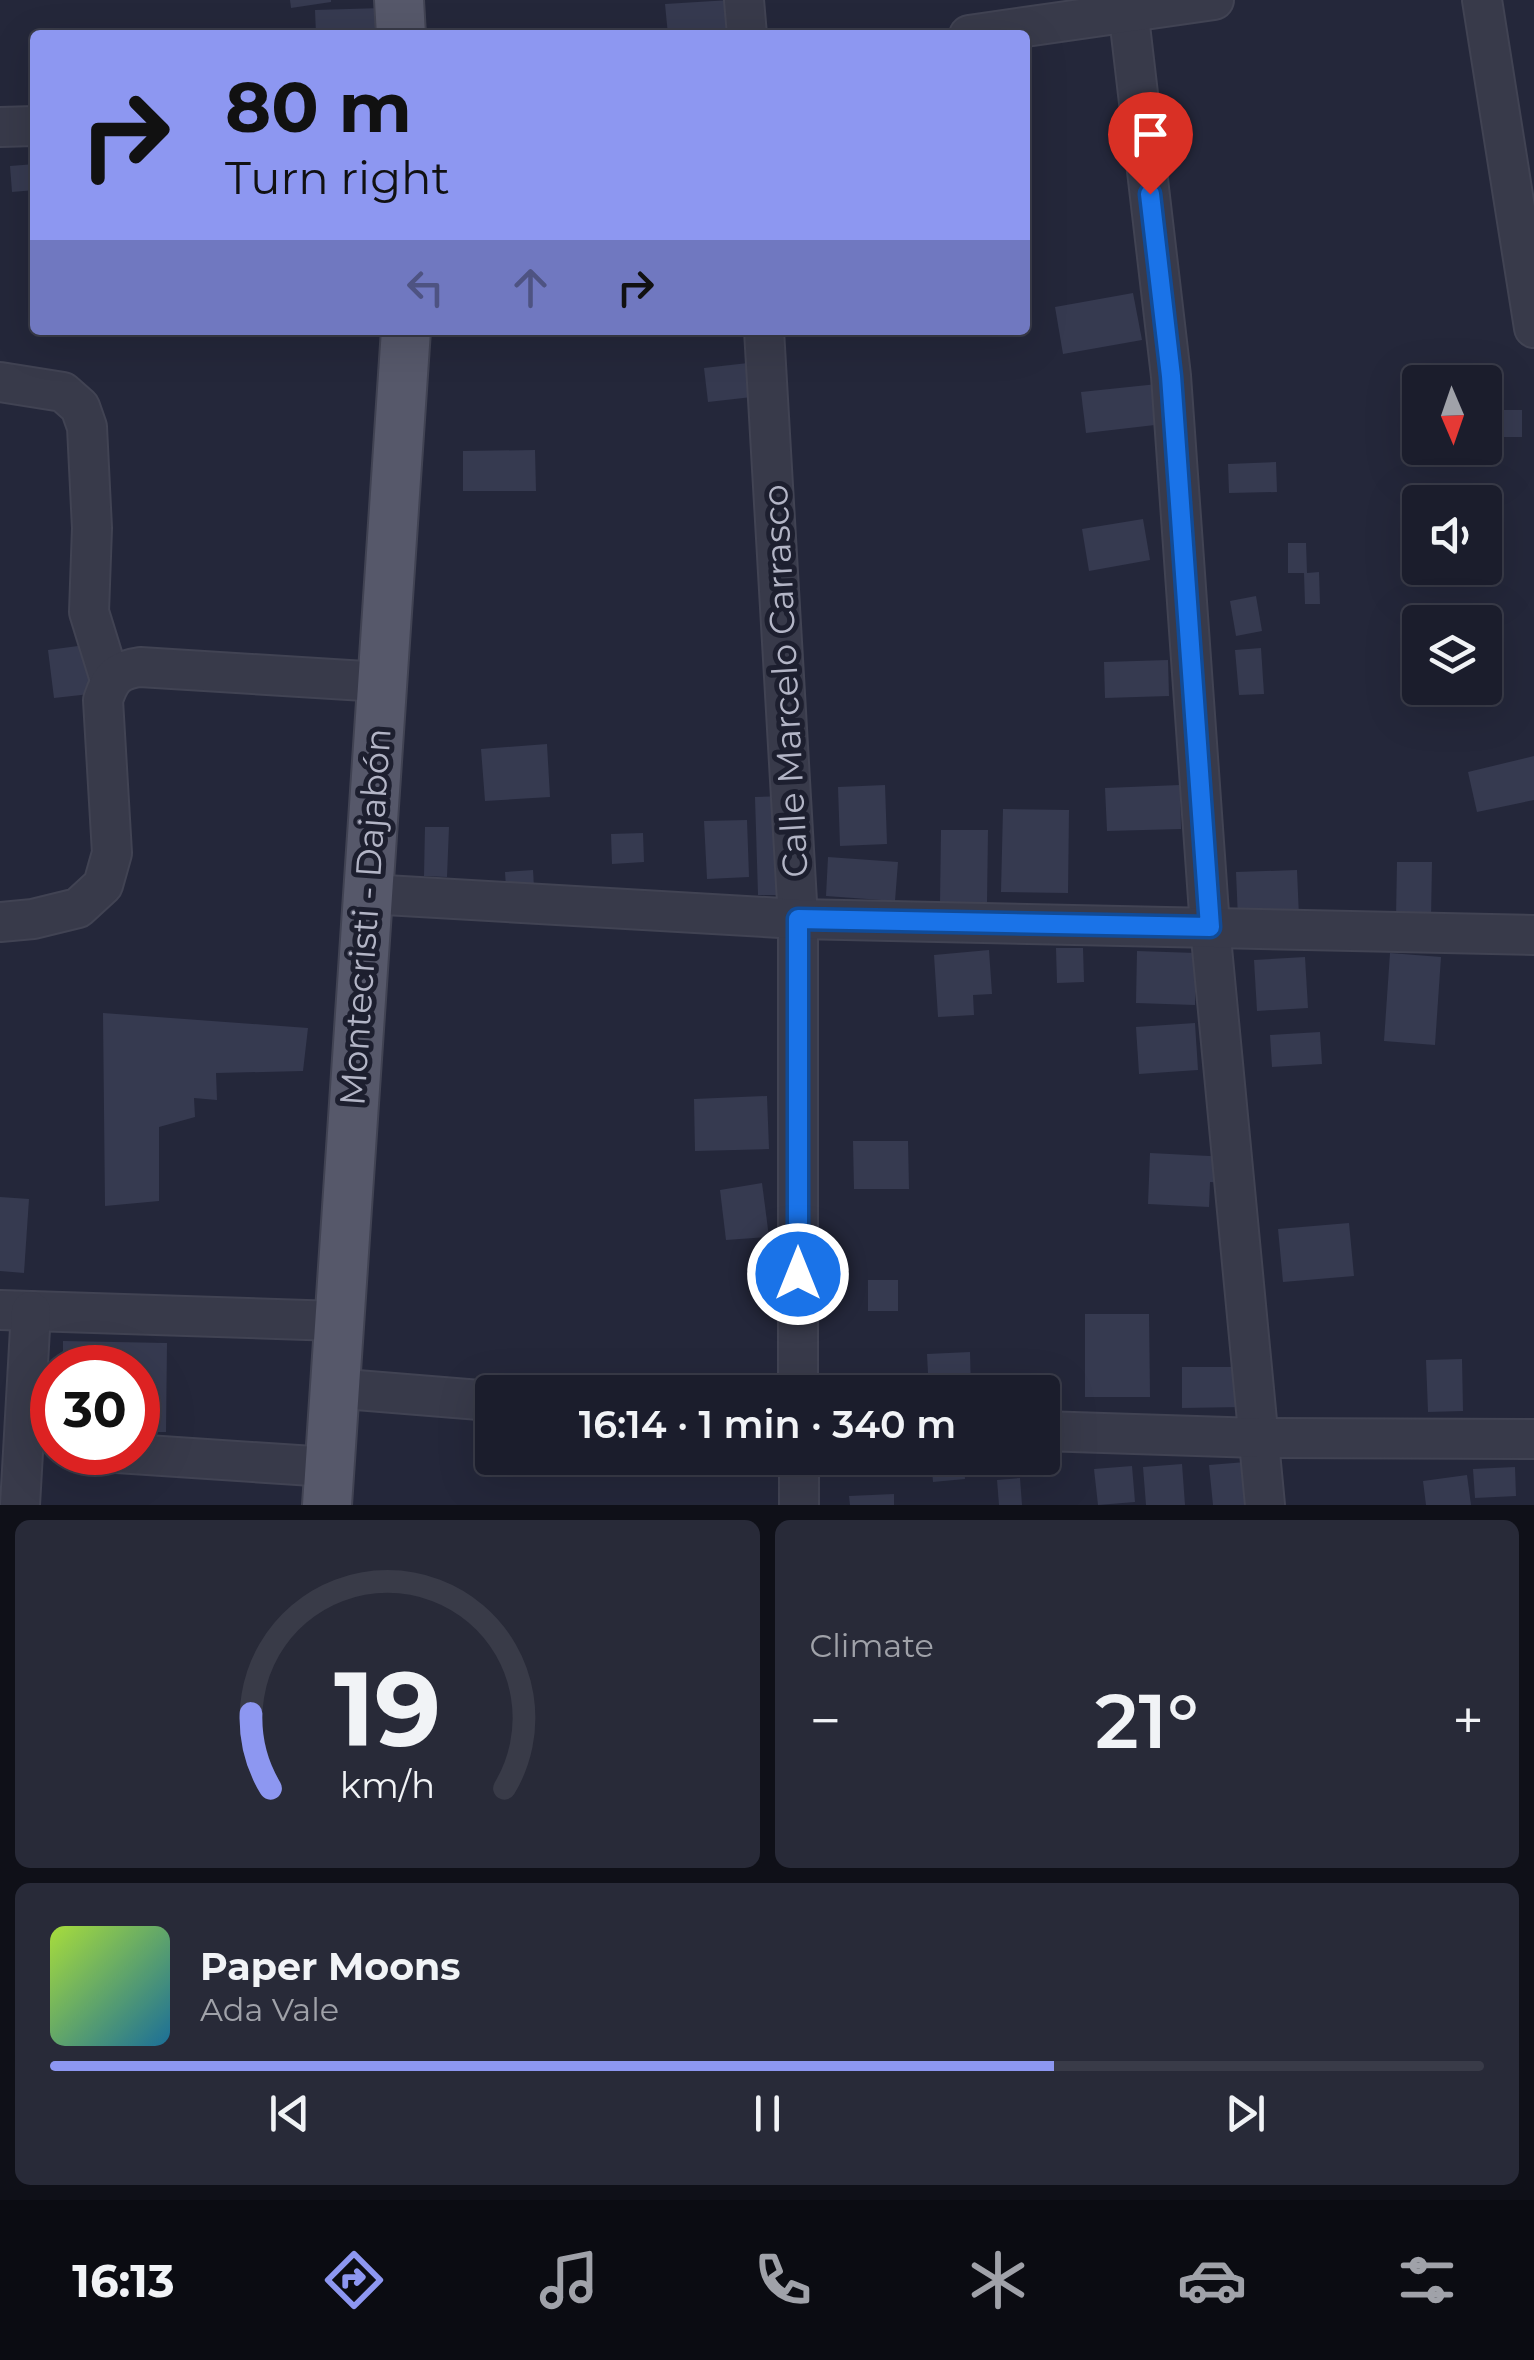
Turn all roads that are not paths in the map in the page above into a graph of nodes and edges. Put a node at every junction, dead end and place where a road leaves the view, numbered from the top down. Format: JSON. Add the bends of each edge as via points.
{"nodes":[{"id":1,"x":399,"y":0,"type":"edge"},
{"id":2,"x":744,"y":0,"type":"edge"},
{"id":3,"x":1214,"y":0,"type":"edge"},
{"id":4,"x":1482,"y":0,"type":"edge"},
{"id":5,"x":1128,"y":6,"type":"edge"},
{"id":6,"x":401,"y":30,"type":"edge"},
{"id":7,"x":747,"y":30,"type":"edge"},
{"id":8,"x":996,"y":30,"type":"edge"},
{"id":9,"x":30,"y":126,"type":"edge"},
{"id":10,"x":0,"y":128,"type":"edge"},
{"id":11,"x":1534,"y":328,"type":"edge"},
{"id":12,"x":406,"y":335,"type":"edge"},
{"id":13,"x":764,"y":335,"type":"edge"},
{"id":14,"x":0,"y":382,"type":"edge"},
{"id":15,"x":110,"y":680,"type":"junction"},
{"id":16,"x":381,"y":682,"type":"junction"},
{"id":17,"x":368,"y":894,"type":"junction"},
{"id":18,"x":798,"y":919,"type":"junction"},
{"id":19,"x":0,"y":922,"type":"edge"},
{"id":20,"x":1210,"y":927,"type":"junction"},
{"id":21,"x":1534,"y":934,"type":"edge"},
{"id":22,"x":16,"y":1311,"type":"edge"},
{"id":23,"x":336,"y":1320,"type":"junction"},
{"id":24,"x":798,"y":1375,"type":"edge"},
{"id":25,"x":332,"y":1388,"type":"junction"},
{"id":26,"x":30,"y":1394,"type":"edge"},
{"id":27,"x":475,"y":1400,"type":"edge"},
{"id":28,"x":1060,"y":1432,"type":"edge"},
{"id":29,"x":1258,"y":1438,"type":"junction"},
{"id":30,"x":1534,"y":1439,"type":"edge"},
{"id":31,"x":160,"y":1461,"type":"edge"},
{"id":32,"x":30,"y":1475,"type":"edge"},
{"id":33,"x":799,"y":1475,"type":"edge"},
{"id":34,"x":327,"y":1486,"type":"edge"},
{"id":35,"x":20,"y":1505,"type":"edge"},
{"id":36,"x":799,"y":1505,"type":"edge"},
{"id":37,"x":1265,"y":1505,"type":"edge"}],
"edges":[{"from":1,"to":6,"type":"main road"},
{"from":2,"to":7,"type":"street"},
{"from":3,"to":5,"type":"street"},
{"from":4,"to":11,"type":"street"},
{"from":5,"to":8,"type":"street"},
{"from":5,"to":20,"type":"street","via":[[1171,376]]},
{"from":9,"to":10,"type":"street"},
{"from":12,"to":16,"type":"main road","name":"Montecristi - Dajabón"},
{"from":13,"to":18,"type":"street","name":"Calle Marcelo Carrasco"},
{"from":14,"to":15,"type":"street","via":[[63,392],[80,407],[92,528],[89,612]]},
{"from":15,"to":16,"type":"street","via":[[140,667]]},
{"from":15,"to":19,"type":"street","via":[[103,700],[112,853],[103,885],[78,908]]},
{"from":16,"to":17,"type":"main road","name":"Montecristi - Dajabón"},
{"from":17,"to":18,"type":"street"},
{"from":17,"to":23,"type":"main road","name":"Montecristi - Dajabón"},
{"from":18,"to":20,"type":"street"},
{"from":18,"to":24,"type":"street","name":"Calle Marcelo Carrasco"},
{"from":20,"to":21,"type":"street"},
{"from":20,"to":29,"type":"street"},
{"from":22,"to":23,"type":"street"},
{"from":22,"to":26,"type":"street"},
{"from":23,"to":25,"type":"main road","name":"Montecristi - Dajabón"},
{"from":25,"to":27,"type":"street"},
{"from":25,"to":34,"type":"main road","name":"Montecristi - Dajabón"},
{"from":28,"to":29,"type":"street"},
{"from":29,"to":30,"type":"street"},
{"from":29,"to":37,"type":"street"},
{"from":31,"to":34,"type":"street"},
{"from":32,"to":35,"type":"street"},
{"from":33,"to":36,"type":"street"}]}
